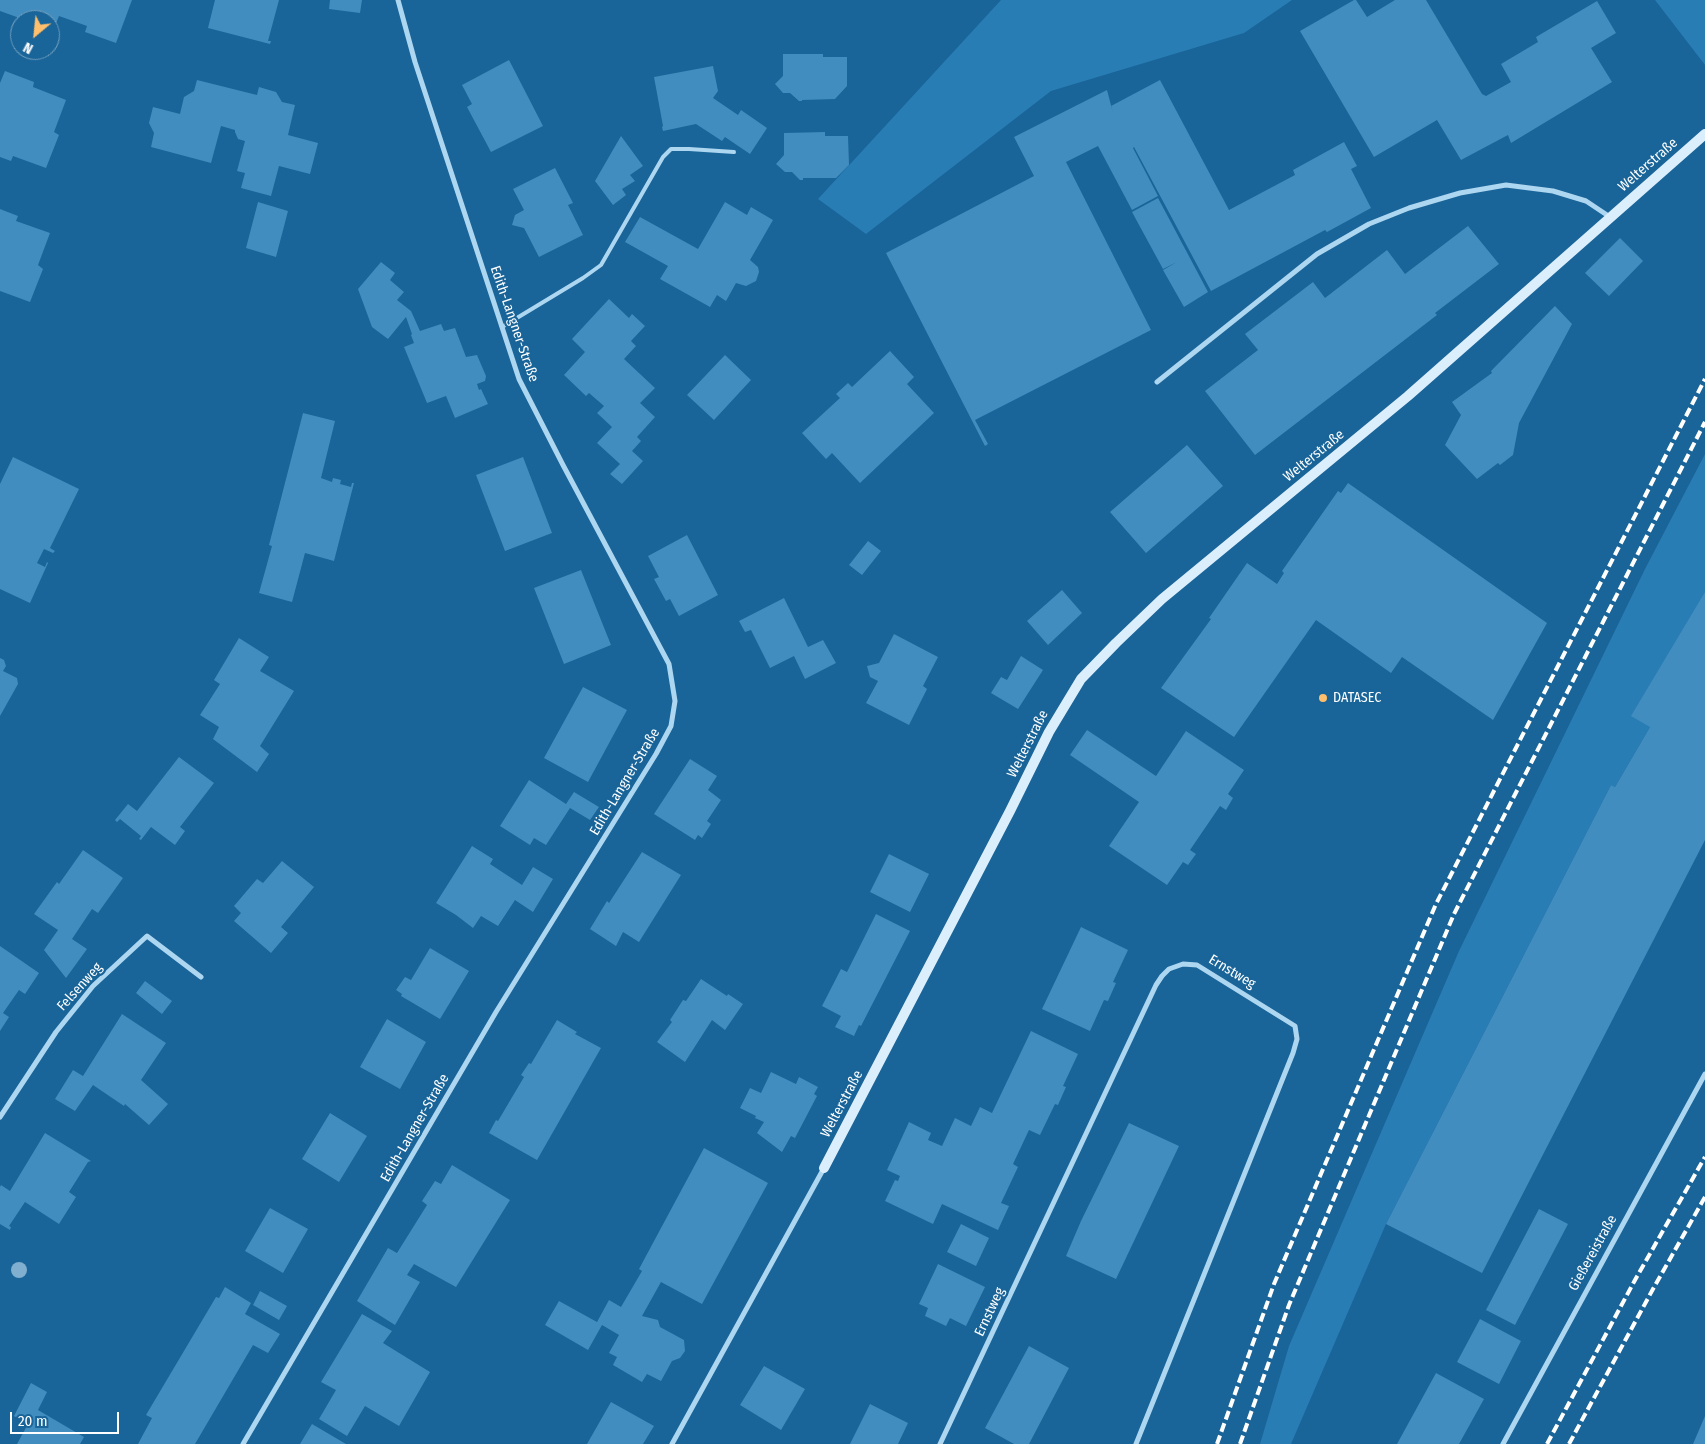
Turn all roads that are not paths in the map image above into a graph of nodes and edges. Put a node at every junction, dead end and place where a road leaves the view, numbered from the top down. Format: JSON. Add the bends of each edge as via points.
{"nodes":[{"id":1,"x":398,"y":0,"type":"edge"},
{"id":2,"x":1705,"y":134,"type":"edge"},
{"id":3,"x":734,"y":152,"type":"dead end"},
{"id":4,"x":1610,"y":217,"type":"junction"},
{"id":5,"x":502,"y":327,"type":"junction"},
{"id":6,"x":1157,"y":382,"type":"dead end"},
{"id":7,"x":201,"y":977,"type":"dead end"},
{"id":8,"x":1705,"y":1074,"type":"edge"},
{"id":9,"x":0,"y":1117,"type":"edge"},
{"id":10,"x":824,"y":1168,"type":"joint"},
{"id":11,"x":244,"y":1444,"type":"edge"},
{"id":12,"x":672,"y":1444,"type":"edge"},
{"id":13,"x":940,"y":1444,"type":"edge"},
{"id":14,"x":1136,"y":1444,"type":"edge"},
{"id":15,"x":1502,"y":1444,"type":"edge"}],
"edges":[{"from":1,"to":5,"type":"street","name":"Edith-Langner-Straße","via":[[415,62]]},
{"from":2,"to":4,"type":"street","name":"Welterstraße"},
{"from":3,"to":5,"type":"lane","via":[[671,149],[663,157],[601,265]]},
{"from":4,"to":6,"type":"street","via":[[1586,201],[1553,191],[1506,185],[1460,193],[1409,208],[1369,224],[1317,254]]},
{"from":4,"to":10,"type":"street","name":"Welterstraße","via":[[1408,396],[1162,599],[1081,680],[1049,732]]},
{"from":5,"to":11,"type":"street","name":"Edith-Langner-Straße","via":[[519,378],[669,664],[675,701],[671,726],[586,870],[496,1012]]},
{"from":7,"to":9,"type":"street","name":"Felsenweg","via":[[147,936],[93,986],[56,1032]]},
{"from":8,"to":15,"type":"street","name":"Gießereistraße"},
{"from":10,"to":12,"type":"street","name":"Welterstraße"},
{"from":13,"to":14,"type":"street","name":"Ernstweg","via":[[1156,985],[1169,969],[1197,964],[1295,1026],[1297,1039]]}]}
